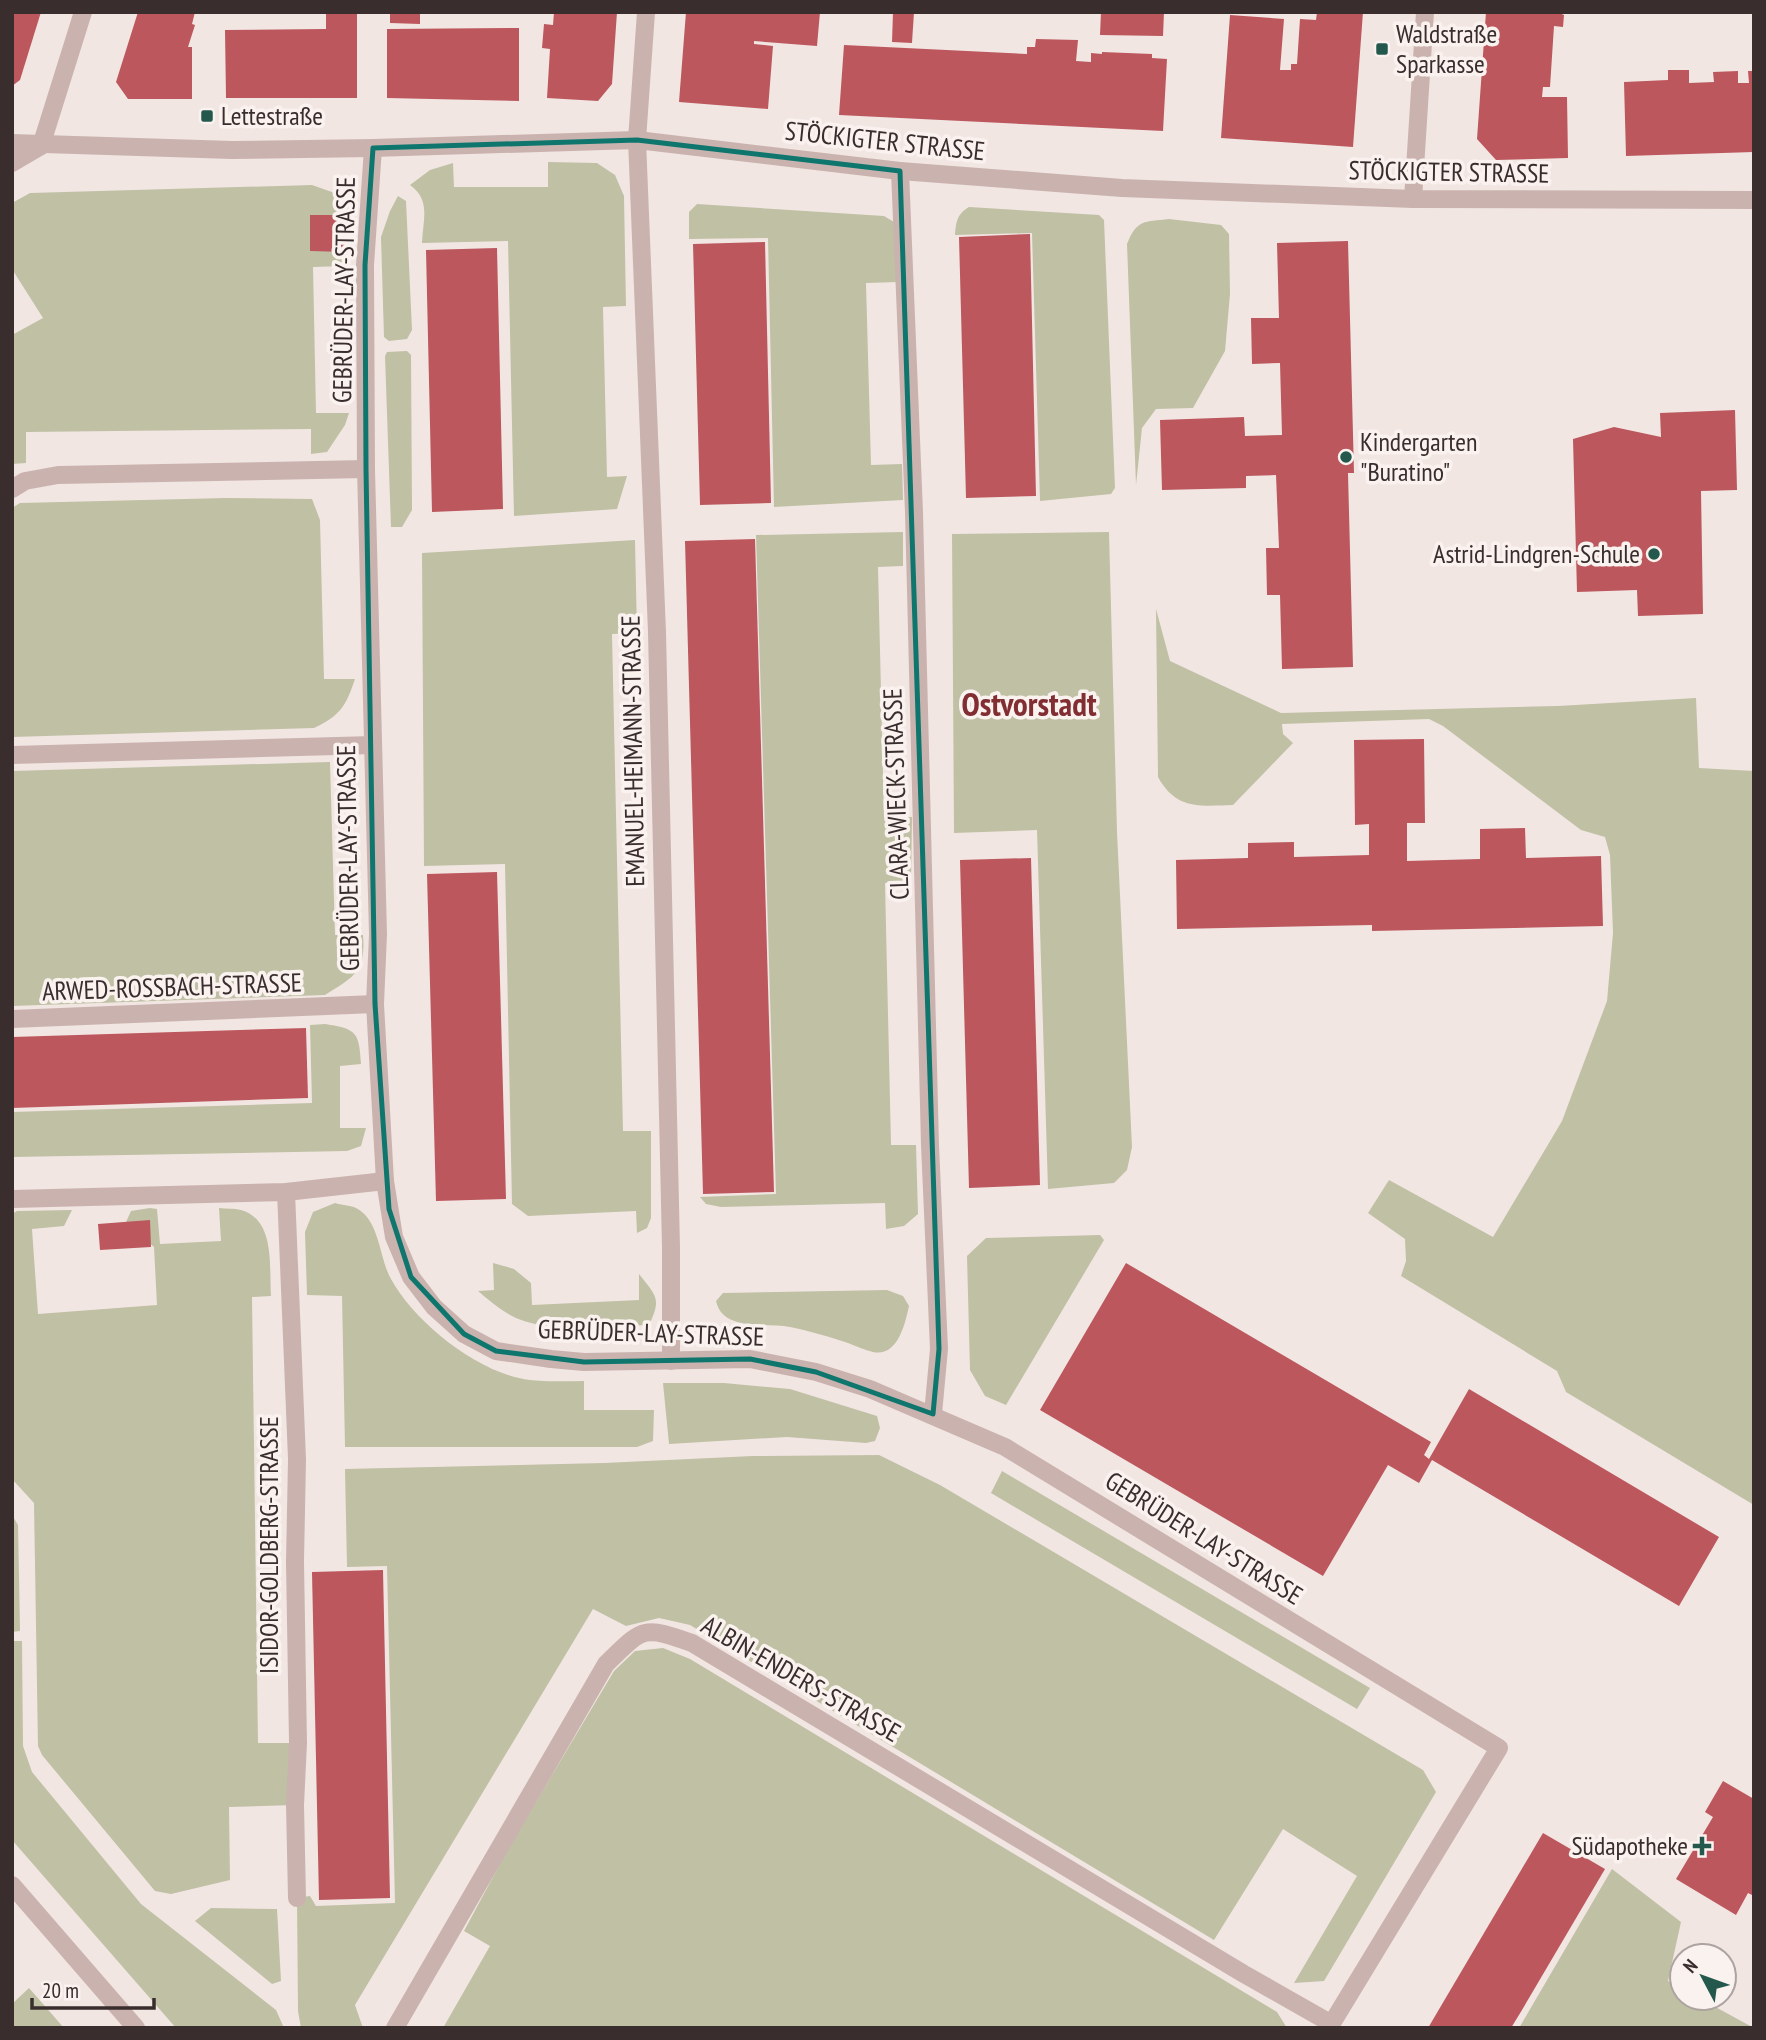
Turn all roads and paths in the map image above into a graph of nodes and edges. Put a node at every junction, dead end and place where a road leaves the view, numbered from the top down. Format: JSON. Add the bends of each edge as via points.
{"nodes":[{"id":1,"x":83,"y":12,"type":"edge"},
{"id":2,"x":646,"y":12,"type":"edge"},
{"id":3,"x":1425,"y":12,"type":"edge"},
{"id":4,"x":637,"y":140,"type":"junction"},
{"id":5,"x":12,"y":143,"type":"edge"},
{"id":6,"x":41,"y":146,"type":"junction"},
{"id":7,"x":373,"y":148,"type":"junction"},
{"id":8,"x":12,"y":163,"type":"edge"},
{"id":9,"x":900,"y":171,"type":"junction"},
{"id":10,"x":1413,"y":199,"type":"junction"},
{"id":11,"x":1754,"y":200,"type":"edge"},
{"id":12,"x":366,"y":469,"type":"junction"},
{"id":13,"x":12,"y":489,"type":"edge"},
{"id":14,"x":373,"y":745,"type":"junction"},
{"id":15,"x":12,"y":755,"type":"edge"},
{"id":16,"x":375,"y":1004,"type":"junction"},
{"id":17,"x":12,"y":1019,"type":"edge"},
{"id":18,"x":385,"y":1181,"type":"junction"},
{"id":19,"x":286,"y":1192,"type":"junction"},
{"id":20,"x":12,"y":1199,"type":"edge"},
{"id":21,"x":671,"y":1361,"type":"junction"},
{"id":22,"x":933,"y":1414,"type":"junction"},
{"id":23,"x":12,"y":1885,"type":"edge"},
{"id":24,"x":297,"y":1898,"type":"dead end"},
{"id":25,"x":1330,"y":2026,"type":"edge"},
{"id":26,"x":136,"y":2028,"type":"edge"},
{"id":27,"x":395,"y":2028,"type":"edge"}],
"edges":[{"from":1,"to":6,"type":"street"},
{"from":2,"to":4,"type":"street","name":"EMANUEL-HEIMANN-STRASSE"},
{"from":3,"to":10,"type":"street"},
{"from":4,"to":7,"type":"street","name":"STÖCKIGTER STRASSE"},
{"from":4,"to":9,"type":"street","name":"STÖCKIGTER STRASSE"},
{"from":4,"to":21,"type":"street","name":"EMANUEL-HEIMANN-STRASSE","via":[[657,632]]},
{"from":5,"to":6,"type":"street","name":"STÖCKIGTER STRASSE"},
{"from":6,"to":7,"type":"street","name":"STÖCKIGTER STRASSE"},
{"from":6,"to":8,"type":"street"},
{"from":7,"to":12,"type":"street","name":"GEBRÜDER-LAY-STRASSE","via":[[365,265]]},
{"from":9,"to":10,"type":"street","name":"STÖCKIGTER STRASSE","via":[[1122,188]]},
{"from":9,"to":22,"type":"street","name":"CLARA-WIECK-STRASSE","via":[[939,1349]]},
{"from":10,"to":11,"type":"street","name":"STÖCKIGTER STRASSE"},
{"from":12,"to":13,"type":"street","via":[[58,475],[25,481]]},
{"from":12,"to":14,"type":"street","name":"GEBRÜDER-LAY-STRASSE"},
{"from":14,"to":15,"type":"street"},
{"from":14,"to":16,"type":"street","name":"GEBRÜDER-LAY-STRASSE","via":[[378,934]]},
{"from":16,"to":17,"type":"street","name":"ARWED-ROSSBACH-STRASSE"},
{"from":16,"to":18,"type":"street","name":"GEBRÜDER-LAY-STRASSE"},
{"from":18,"to":19,"type":"street"},
{"from":18,"to":21,"type":"street","name":"GEBRÜDER-LAY-STRASSE","via":[[394,1237],[411,1277],[434,1307],[464,1334],[496,1351],[551,1359]]},
{"from":19,"to":20,"type":"street"},
{"from":19,"to":24,"type":"street","name":"ISIDOR-GOLDBERG-STRASSE","via":[[297,1459]]},
{"from":21,"to":22,"type":"street","name":"GEBRÜDER-LAY-STRASSE","via":[[750,1359],[816,1372]]},
{"from":22,"to":25,"type":"street","name":"GEBRÜDER-LAY-STRASSE","via":[[1005,1447],[1499,1748]]},
{"from":23,"to":26,"type":"street"},
{"from":25,"to":27,"type":"street","name":"ALBIN-ENDERS-STRASSE","via":[[692,1643],[660,1632],[636,1634],[606,1664]]}]}
